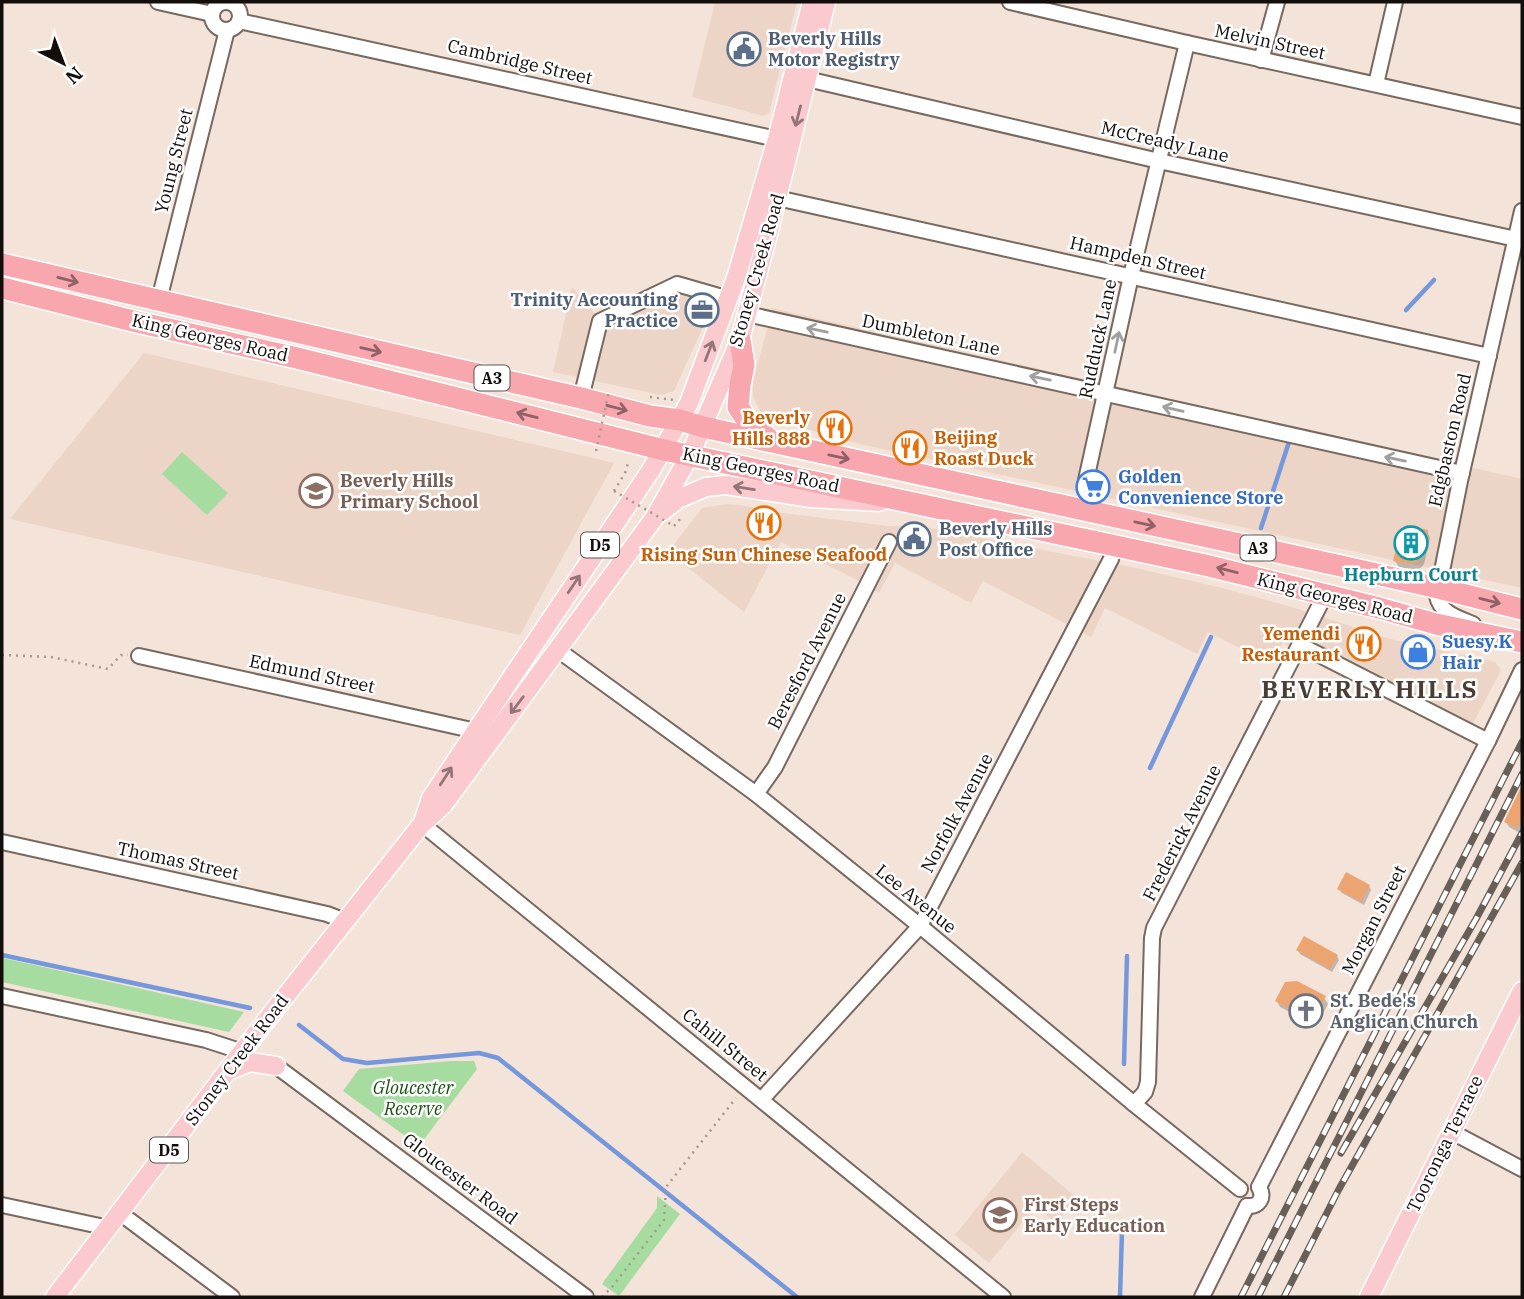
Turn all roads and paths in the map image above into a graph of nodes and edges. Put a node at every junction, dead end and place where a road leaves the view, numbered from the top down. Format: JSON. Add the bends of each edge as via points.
{"nodes":[{"id":1,"x":158,"y":2,"type":"edge"},
{"id":2,"x":812,"y":2,"type":"edge"},
{"id":3,"x":825,"y":2,"type":"edge"},
{"id":4,"x":1277,"y":2,"type":"edge"},
{"id":5,"x":1395,"y":2,"type":"edge"},
{"id":6,"x":1020,"y":3,"type":"edge"},
{"id":7,"x":212,"y":14,"type":"junction"},
{"id":8,"x":239,"y":21,"type":"junction"},
{"id":9,"x":226,"y":30,"type":"junction"},
{"id":10,"x":1187,"y":43,"type":"junction"},
{"id":11,"x":1261,"y":60,"type":"junction"},
{"id":12,"x":807,"y":79,"type":"junction"},
{"id":13,"x":1376,"y":84,"type":"junction"},
{"id":14,"x":1522,"y":117,"type":"edge"},
{"id":15,"x":784,"y":140,"type":"junction"},
{"id":16,"x":1159,"y":161,"type":"junction"},
{"id":17,"x":778,"y":198,"type":"junction"},
{"id":18,"x":1522,"y":211,"type":"edge"},
{"id":19,"x":1516,"y":239,"type":"junction"},
{"id":20,"x":2,"y":264,"type":"edge"},
{"id":21,"x":1131,"y":276,"type":"junction"},
{"id":22,"x":2,"y":288,"type":"edge"},
{"id":23,"x":729,"y":299,"type":"junction"},
{"id":24,"x":159,"y":300,"type":"junction"},
{"id":25,"x":747,"y":314,"type":"junction"},
{"id":26,"x":740,"y":340,"type":"junction"},
{"id":27,"x":1489,"y":356,"type":"junction"},
{"id":28,"x":609,"y":391,"type":"dead end"},
{"id":29,"x":1106,"y":393,"type":"junction"},
{"id":30,"x":647,"y":397,"type":"dead end"},
{"id":31,"x":581,"y":398,"type":"junction"},
{"id":32,"x":678,"y":410,"type":"junction"},
{"id":33,"x":703,"y":427,"type":"junction"},
{"id":34,"x":773,"y":442,"type":"junction"},
{"id":35,"x":664,"y":450,"type":"junction"},
{"id":36,"x":596,"y":451,"type":"dead end"},
{"id":37,"x":690,"y":455,"type":"junction"},
{"id":38,"x":630,"y":458,"type":"dead end"},
{"id":39,"x":1462,"y":473,"type":"junction"},
{"id":40,"x":1086,"y":480,"type":"dead end"},
{"id":41,"x":912,"y":501,"type":"junction"},
{"id":42,"x":655,"y":517,"type":"junction"},
{"id":43,"x":674,"y":526,"type":"dead end"},
{"id":44,"x":889,"y":542,"type":"dead end"},
{"id":45,"x":1114,"y":545,"type":"junction"},
{"id":46,"x":1438,"y":588,"type":"junction"},
{"id":47,"x":1325,"y":595,"type":"junction"},
{"id":48,"x":1522,"y":610,"type":"edge"},
{"id":49,"x":1514,"y":640,"type":"edge"},
{"id":50,"x":1300,"y":645,"type":"junction"},
{"id":51,"x":558,"y":650,"type":"junction"},
{"id":52,"x":2,"y":655,"type":"edge"},
{"id":53,"x":139,"y":656,"type":"joint"},
{"id":54,"x":1522,"y":670,"type":"edge"},
{"id":55,"x":476,"y":731,"type":"junction"},
{"id":56,"x":1488,"y":741,"type":"junction"},
{"id":57,"x":756,"y":794,"type":"junction"},
{"id":58,"x":422,"y":824,"type":"junction"},
{"id":59,"x":2,"y":842,"type":"edge"},
{"id":60,"x":345,"y":921,"type":"junction"},
{"id":61,"x":920,"y":926,"type":"junction"},
{"id":62,"x":1522,"y":991,"type":"edge"},
{"id":63,"x":2,"y":996,"type":"edge"},
{"id":64,"x":1516,"y":1017,"type":"edge"},
{"id":65,"x":260,"y":1029,"type":"junction"},
{"id":66,"x":243,"y":1052,"type":"junction"},
{"id":67,"x":276,"y":1066,"type":"junction"},
{"id":68,"x":229,"y":1071,"type":"junction"},
{"id":69,"x":762,"y":1099,"type":"junction"},
{"id":70,"x":1134,"y":1104,"type":"junction"},
{"id":71,"x":1452,"y":1132,"type":"junction"},
{"id":72,"x":1522,"y":1169,"type":"edge"},
{"id":73,"x":1259,"y":1187,"type":"junction"},
{"id":74,"x":1240,"y":1189,"type":"junction"},
{"id":75,"x":2,"y":1205,"type":"edge"},
{"id":76,"x":1247,"y":1206,"type":"junction"},
{"id":77,"x":120,"y":1213,"type":"junction"},
{"id":78,"x":109,"y":1228,"type":"junction"},
{"id":79,"x":55,"y":1297,"type":"edge"},
{"id":80,"x":232,"y":1297,"type":"edge"},
{"id":81,"x":586,"y":1297,"type":"edge"},
{"id":82,"x":602,"y":1297,"type":"edge"},
{"id":83,"x":1003,"y":1297,"type":"edge"},
{"id":84,"x":1202,"y":1297,"type":"edge"},
{"id":85,"x":1369,"y":1297,"type":"edge"}],
"edges":[{"from":1,"to":7,"type":"street"},
{"from":2,"to":15,"type":"main road","name":"Stoney Creek Road"},
{"from":3,"to":12,"type":"main road","name":"Stoney Creek Road"},
{"from":4,"to":11,"type":"street"},
{"from":5,"to":13,"type":"street"},
{"from":6,"to":10,"type":"street","name":"Melvin Street"},
{"from":7,"to":8,"type":"street","via":[[218,4],[233,3]]},
{"from":7,"to":9,"type":"street","via":[[216,26]]},
{"from":8,"to":9,"type":"street"},
{"from":8,"to":15,"type":"street","name":"Cambridge Street"},
{"from":9,"to":24,"type":"street","name":"Young Street"},
{"from":10,"to":11,"type":"street","name":"Melvin Street"},
{"from":10,"to":16,"type":"street","name":"Rudduck Lane"},
{"from":11,"to":13,"type":"street","name":"Melvin Street"},
{"from":12,"to":15,"type":"main road","name":"Stoney Creek Road","one_way":true},
{"from":12,"to":16,"type":"street","name":"McCready Lane"},
{"from":13,"to":14,"type":"street","name":"Melvin Street"},
{"from":15,"to":17,"type":"main road","name":"Stoney Creek Road"},
{"from":15,"to":23,"type":"main road","name":"Stoney Creek Road"},
{"from":16,"to":19,"type":"street","name":"McCready Lane"},
{"from":16,"to":21,"type":"street","name":"Rudduck Lane"},
{"from":17,"to":21,"type":"street","name":"Hampden Street"},
{"from":17,"to":25,"type":"main road","name":"Stoney Creek Road"},
{"from":18,"to":19,"type":"street","name":"Edgbaston Road"},
{"from":19,"to":27,"type":"street","name":"Edgbaston Road"},
{"from":20,"to":24,"type":"highway","name":"King Georges Road","number":"A3","one_way":true},
{"from":21,"to":27,"type":"street","name":"Hampden Street"},
{"from":29,"to":21,"type":"street","name":"Rudduck Lane","one_way":true},
{"from":35,"to":22,"type":"highway","name":"King Georges Road","number":"A3","one_way":true},
{"from":23,"to":31,"type":"street","via":[[677,284],[600,321]]},
{"from":32,"to":23,"type":"main road","name":"Stoney Creek Road","one_way":true,"via":[[689,402]]},
{"from":24,"to":31,"type":"highway","name":"King Georges Road","number":"A3","one_way":true},
{"from":25,"to":26,"type":"main road","name":"Stoney Creek Road"},
{"from":29,"to":25,"type":"street","name":"Dumbleton Lane","one_way":true},
{"from":26,"to":33,"type":"main road","name":"Stoney Creek Road"},
{"from":26,"to":34,"type":"highway","via":[[744,365],[738,407],[749,423]]},
{"from":27,"to":39,"type":"street","name":"Edgbaston Road"},
{"from":28,"to":36,"type":"path","bridge":true},
{"from":39,"to":29,"type":"street","name":"Dumbleton Lane","one_way":true},
{"from":29,"to":40,"type":"street","name":"Rudduck Lane"},
{"from":30,"to":32,"type":"path"},
{"from":31,"to":32,"type":"highway","name":"King Georges Road","number":"A3","one_way":true,"via":[[650,416]]},
{"from":32,"to":33,"type":"highway","name":"King Georges Road","number":"A3"},
{"from":32,"to":35,"type":"main road","name":"Stoney Creek Road"},
{"from":33,"to":34,"type":"highway","name":"King Georges Road","number":"A3"},
{"from":33,"to":37,"type":"main road","name":"Stoney Creek Road"},
{"from":34,"to":46,"type":"highway","name":"King Georges Road","number":"A3","one_way":true},
{"from":35,"to":37,"type":"highway","name":"King Georges Road","number":"A3"},
{"from":55,"to":35,"type":"main road","name":"Stoney Creek Road","number":"D5","one_way":true},
{"from":37,"to":41,"type":"highway","name":"King Georges Road","number":"A3"},
{"from":37,"to":42,"type":"main road","name":"Stoney Creek Road","number":"D5"},
{"from":38,"to":43,"type":"path","bridge":true,"via":[[614,491]]},
{"from":39,"to":46,"type":"street","name":"Edgbaston Road"},
{"from":41,"to":42,"type":"main road","one_way":true,"via":[[811,498],[726,485],[706,487],[678,499]]},
{"from":41,"to":45,"type":"highway","name":"King Georges Road","number":"A3"},
{"from":42,"to":51,"type":"main road","name":"Stoney Creek Road","number":"D5"},
{"from":44,"to":57,"type":"street","name":"Beresford Avenue","via":[[775,767]]},
{"from":47,"to":45,"type":"highway","name":"King Georges Road","number":"A3","one_way":true},
{"from":45,"to":61,"type":"street","name":"Norfolk Avenue","via":[[1111,559]]},
{"from":46,"to":48,"type":"highway","name":"King Georges Road","number":"A3","one_way":true},
{"from":46,"to":49,"type":"street","via":[[1438,601],[1446,612]]},
{"from":47,"to":49,"type":"highway","name":"King Georges Road","number":"A3"},
{"from":47,"to":50,"type":"street","name":"Frederick Avenue"},
{"from":50,"to":56,"type":"street"},
{"from":50,"to":70,"type":"street","name":"Frederick Avenue","via":[[1153,932],[1148,1082]]},
{"from":51,"to":57,"type":"street","name":"Lee Avenue"},
{"from":51,"to":58,"type":"main road","name":"Stoney Creek Road","number":"D5","one_way":true,"via":[[443,805]]},
{"from":52,"to":53,"type":"path","via":[[51,657],[108,669],[121,655]]},
{"from":53,"to":55,"type":"street","name":"Edmund Street"},
{"from":54,"to":56,"type":"street","name":"Morgan Street"},
{"from":58,"to":55,"type":"main road","name":"Stoney Creek Road","number":"D5","one_way":true,"via":[[431,798]]},
{"from":56,"to":73,"type":"street","name":"Morgan Street"},
{"from":57,"to":61,"type":"street","name":"Lee Avenue"},
{"from":58,"to":60,"type":"main road","name":"Stoney Creek Road","number":"D5"},
{"from":58,"to":69,"type":"street","name":"Cahill Street"},
{"from":59,"to":60,"type":"street","name":"Thomas Street"},
{"from":60,"to":65,"type":"main road","name":"Stoney Creek Road","number":"D5"},
{"from":61,"to":69,"type":"street","name":"Norfolk Avenue"},
{"from":61,"to":70,"type":"street","name":"Lee Avenue"},
{"from":62,"to":64,"type":"main road","name":"Tooronga Terrace"},
{"from":63,"to":66,"type":"street"},
{"from":64,"to":71,"type":"main road","name":"Tooronga Terrace"},
{"from":65,"to":66,"type":"main road","name":"Stoney Creek Road","number":"D5"},
{"from":65,"to":67,"type":"main road"},
{"from":66,"to":68,"type":"main road","name":"Stoney Creek Road","number":"D5"},
{"from":67,"to":68,"type":"main road","via":[[250,1062]]},
{"from":67,"to":81,"type":"street","name":"Gloucester Road"},
{"from":68,"to":77,"type":"main road","name":"Stoney Creek Road","number":"D5"},
{"from":69,"to":82,"type":"path","via":[[738,1096],[666,1187],[664,1220]]},
{"from":69,"to":83,"type":"street","name":"Cahill Street"},
{"from":70,"to":74,"type":"street","name":"Lee Avenue"},
{"from":71,"to":72,"type":"street"},
{"from":71,"to":85,"type":"main road","name":"Tooronga Terrace"},
{"from":73,"to":74,"type":"street","via":[[1248,1183]]},
{"from":73,"to":76,"type":"street","via":[[1260,1201]]},
{"from":74,"to":76,"type":"street","via":[[1238,1198]]},
{"from":75,"to":78,"type":"street"},
{"from":76,"to":84,"type":"street"},
{"from":77,"to":78,"type":"main road","name":"Stoney Creek Road","number":"D5"},
{"from":77,"to":80,"type":"street"},
{"from":78,"to":79,"type":"main road","name":"Stoney Creek Road","number":"D5"}]}
